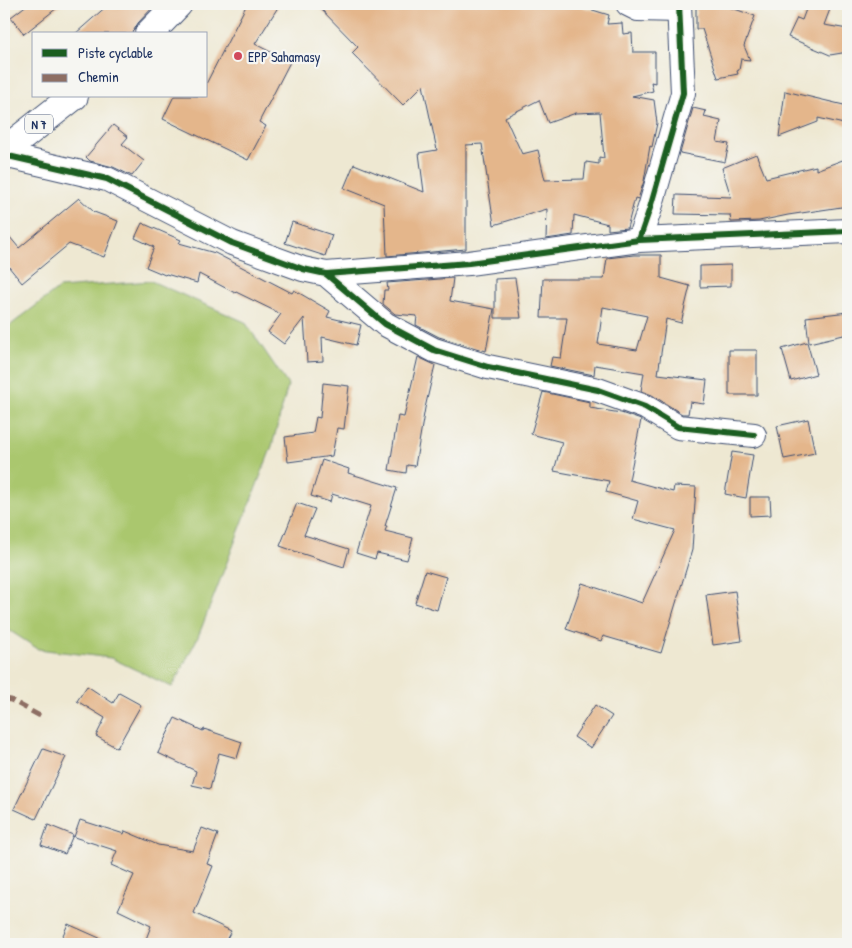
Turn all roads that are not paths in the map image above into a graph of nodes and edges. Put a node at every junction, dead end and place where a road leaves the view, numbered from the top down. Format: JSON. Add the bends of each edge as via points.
{"nodes":[{"id":1,"x":178,"y":4,"type":"edge"},
{"id":2,"x":628,"y":4,"type":"edge"},
{"id":3,"x":679,"y":7,"type":"edge"},
{"id":4,"x":151,"y":32,"type":"edge"},
{"id":5,"x":71,"y":98,"type":"edge"},
{"id":6,"x":4,"y":151,"type":"edge"},
{"id":7,"x":4,"y":155,"type":"edge"},
{"id":8,"x":848,"y":231,"type":"edge"},
{"id":9,"x":639,"y":240,"type":"junction"},
{"id":10,"x":326,"y":274,"type":"junction"},
{"id":11,"x":754,"y":435,"type":"dead end"}],
"edges":[{"from":1,"to":4,"type":"main road"},
{"from":2,"to":3,"type":"street","via":[[638,9]]},
{"from":3,"to":9,"type":"street","via":[[682,93]]},
{"from":5,"to":6,"type":"main road","number":"N 7"},
{"from":7,"to":10,"type":"street","via":[[108,179],[232,243]]},
{"from":8,"to":9,"type":"street"},
{"from":9,"to":10,"type":"street","via":[[469,263]]},
{"from":10,"to":11,"type":"street","via":[[385,324],[434,350],[488,367],[598,390],[645,407],[678,427]]}]}
